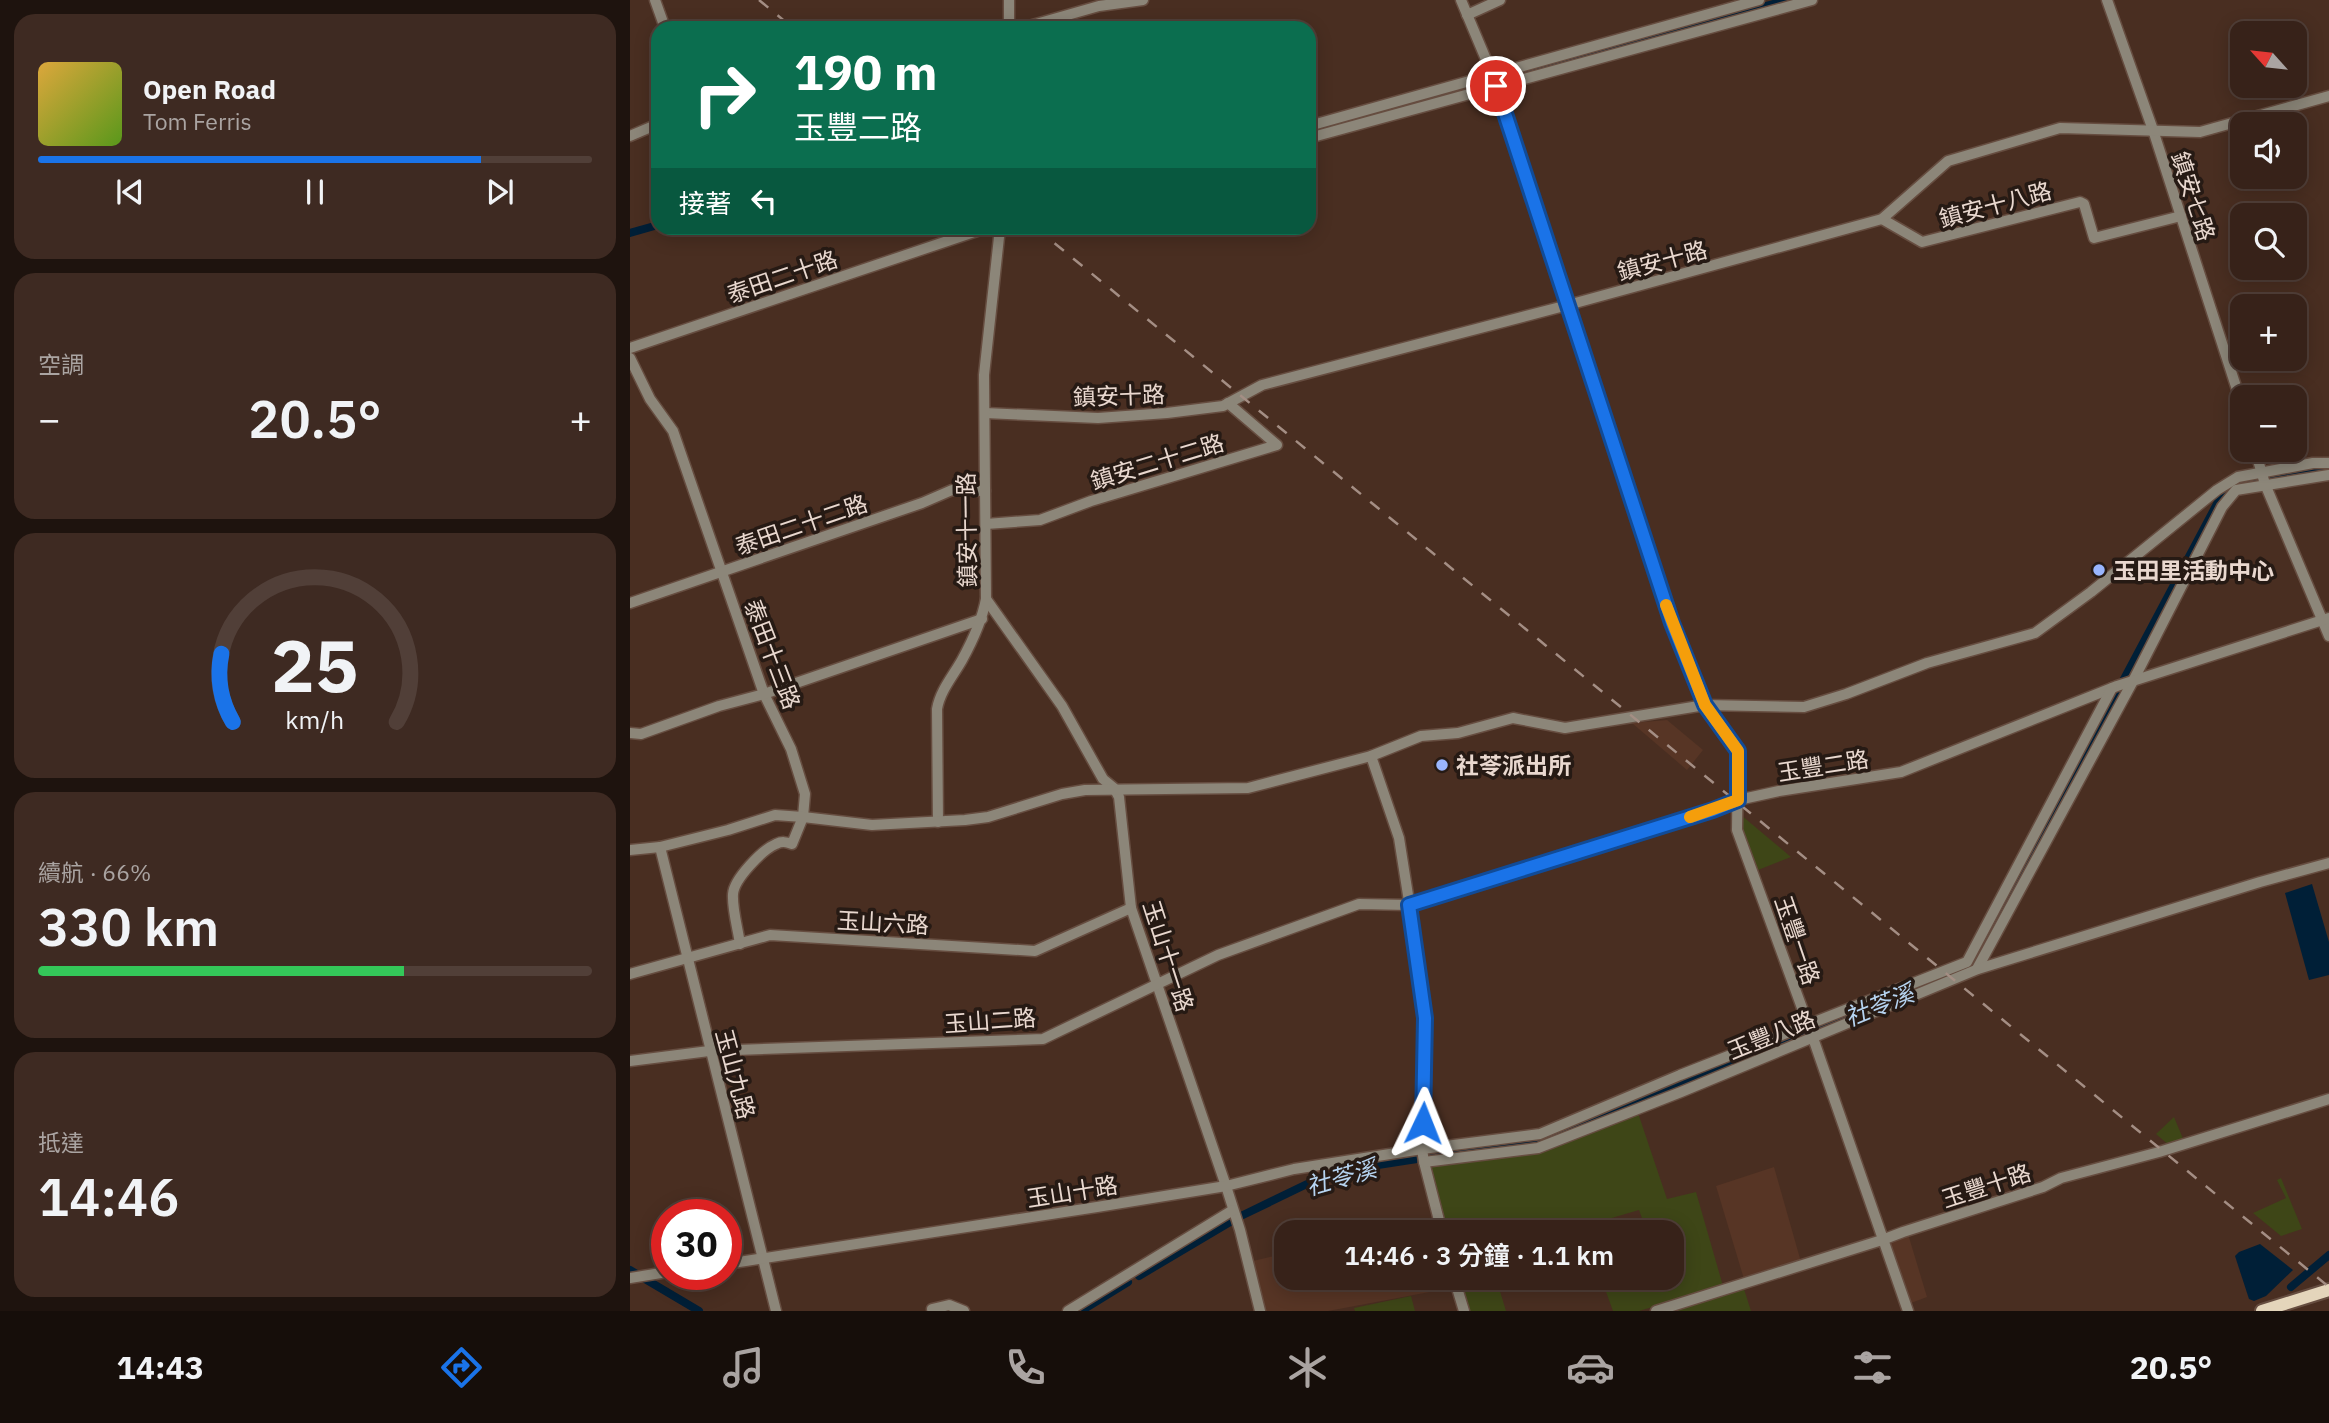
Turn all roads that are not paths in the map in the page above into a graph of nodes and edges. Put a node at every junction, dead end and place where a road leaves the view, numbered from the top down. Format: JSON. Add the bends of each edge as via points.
{"nodes":[{"id":1,"x":655,"y":0,"type":"edge"},
{"id":2,"x":1009,"y":0,"type":"edge"},
{"id":3,"x":1143,"y":0,"type":"edge"},
{"id":4,"x":1461,"y":0,"type":"edge"},
{"id":5,"x":1500,"y":0,"type":"edge"},
{"id":6,"x":1759,"y":0,"type":"edge"},
{"id":7,"x":1812,"y":0,"type":"edge"},
{"id":8,"x":2106,"y":0,"type":"edge"},
{"id":9,"x":1467,"y":15,"type":"junction"},
{"id":10,"x":662,"y":21,"type":"edge"},
{"id":11,"x":1009,"y":21,"type":"edge"},
{"id":12,"x":1046,"y":21,"type":"edge"},
{"id":13,"x":1494,"y":82,"type":"junction"},
{"id":14,"x":2329,"y":96,"type":"edge"},
{"id":15,"x":1316,"y":124,"type":"edge"},
{"id":16,"x":651,"y":127,"type":"edge"},
{"id":17,"x":2152,"y":130,"type":"junction"},
{"id":18,"x":630,"y":136,"type":"edge"},
{"id":19,"x":1316,"y":136,"type":"edge"},
{"id":20,"x":2181,"y":216,"type":"junction"},
{"id":21,"x":1882,"y":219,"type":"junction"},
{"id":22,"x":965,"y":235,"type":"edge"},
{"id":23,"x":999,"y":235,"type":"edge"},
{"id":24,"x":1568,"y":305,"type":"junction"},
{"id":25,"x":630,"y":348,"type":"edge"},
{"id":26,"x":630,"y":358,"type":"edge"},
{"id":27,"x":2236,"y":385,"type":"edge"},
{"id":28,"x":1228,"y":403,"type":"junction"},
{"id":29,"x":985,"y":413,"type":"junction"},
{"id":30,"x":2259,"y":462,"type":"edge"},
{"id":31,"x":2329,"y":463,"type":"edge"},
{"id":32,"x":2262,"y":472,"type":"junction"},
{"id":33,"x":2329,"y":475,"type":"edge"},
{"id":34,"x":2265,"y":484,"type":"junction"},
{"id":35,"x":985,"y":491,"type":"junction"},
{"id":36,"x":986,"y":524,"type":"junction"},
{"id":37,"x":721,"y":572,"type":"junction"},
{"id":38,"x":986,"y":599,"type":"junction"},
{"id":39,"x":630,"y":603,"type":"edge"},
{"id":40,"x":2326,"y":619,"type":"edge"},
{"id":41,"x":982,"y":620,"type":"junction"},
{"id":42,"x":2329,"y":636,"type":"edge"},
{"id":43,"x":2122,"y":685,"type":"junction"},
{"id":44,"x":764,"y":694,"type":"junction"},
{"id":45,"x":1705,"y":705,"type":"junction"},
{"id":46,"x":630,"y":733,"type":"edge"},
{"id":47,"x":1371,"y":756,"type":"junction"},
{"id":48,"x":1114,"y":788,"type":"junction"},
{"id":49,"x":1738,"y":800,"type":"junction"},
{"id":50,"x":803,"y":817,"type":"junction"},
{"id":51,"x":937,"y":822,"type":"junction"},
{"id":52,"x":660,"y":847,"type":"junction"},
{"id":53,"x":630,"y":850,"type":"edge"},
{"id":54,"x":2329,"y":863,"type":"edge"},
{"id":55,"x":1409,"y":905,"type":"junction"},
{"id":56,"x":1131,"y":908,"type":"junction"},
{"id":57,"x":740,"y":944,"type":"junction"},
{"id":58,"x":687,"y":959,"type":"junction"},
{"id":59,"x":1973,"y":966,"type":"junction"},
{"id":60,"x":630,"y":974,"type":"edge"},
{"id":61,"x":1158,"y":983,"type":"junction"},
{"id":62,"x":1810,"y":1032,"type":"junction"},
{"id":63,"x":709,"y":1051,"type":"junction"},
{"id":64,"x":630,"y":1061,"type":"edge"},
{"id":65,"x":2329,"y":1099,"type":"edge"},
{"id":66,"x":1423,"y":1156,"type":"junction"},
{"id":67,"x":1226,"y":1186,"type":"junction"},
{"id":68,"x":1233,"y":1210,"type":"junction"},
{"id":69,"x":1439,"y":1220,"type":"edge"},
{"id":70,"x":1882,"y":1240,"type":"junction"},
{"id":71,"x":764,"y":1258,"type":"junction"},
{"id":72,"x":742,"y":1261,"type":"edge"},
{"id":73,"x":651,"y":1275,"type":"edge"},
{"id":74,"x":630,"y":1278,"type":"edge"},
{"id":75,"x":1458,"y":1290,"type":"edge"},
{"id":76,"x":2329,"y":1290,"type":"edge"},
{"id":77,"x":932,"y":1309,"type":"dead end"},
{"id":78,"x":776,"y":1311,"type":"edge"},
{"id":79,"x":964,"y":1311,"type":"edge"},
{"id":80,"x":1068,"y":1311,"type":"edge"},
{"id":81,"x":1260,"y":1311,"type":"edge"},
{"id":82,"x":1464,"y":1311,"type":"edge"},
{"id":83,"x":1656,"y":1311,"type":"edge"},
{"id":84,"x":1908,"y":1311,"type":"edge"},
{"id":85,"x":2262,"y":1311,"type":"edge"}],
"edges":[{"from":1,"to":10,"type":"street"},
{"from":2,"to":11,"type":"street"},
{"from":3,"to":12,"type":"street","via":[[1098,6]]},
{"from":4,"to":9,"type":"street","name":"玉豐一路"},
{"from":5,"to":9,"type":"street"},
{"from":6,"to":13,"type":"street"},
{"from":7,"to":13,"type":"street"},
{"from":8,"to":17,"type":"street","name":"鎮安七路"},
{"from":9,"to":13,"type":"street","name":"玉豐一路"},
{"from":13,"to":15,"type":"street"},
{"from":13,"to":19,"type":"street"},
{"from":13,"to":24,"type":"street","name":"玉豐一路"},
{"from":14,"to":17,"type":"street","name":"鎮安十路","via":[[2200,132]]},
{"from":16,"to":18,"type":"street"},
{"from":17,"to":20,"type":"street","name":"鎮安七路"},
{"from":17,"to":21,"type":"street","name":"鎮安十路","via":[[2060,128],[1948,161]]},
{"from":20,"to":21,"type":"street","name":"鎮安十八路","via":[[2094,237],[2080,202],[1922,242]]},
{"from":20,"to":27,"type":"street","name":"鎮安七路"},
{"from":21,"to":24,"type":"street","name":"鎮安十路"},
{"from":22,"to":25,"type":"street","name":"泰田二十路"},
{"from":23,"to":29,"type":"street","name":"鎮安十一路","via":[[984,375]]},
{"from":24,"to":28,"type":"street","name":"鎮安十路","via":[[1262,385]]},
{"from":24,"to":45,"type":"street","name":"玉豐一路","via":[[1672,623]]},
{"from":26,"to":37,"type":"street","name":"泰田十三路","via":[[650,399],[673,431]]},
{"from":28,"to":29,"type":"street","name":"鎮安十路","via":[[1097,418]]},
{"from":28,"to":36,"type":"street","name":"鎮安二十二路","via":[[1277,445],[1041,520]]},
{"from":29,"to":35,"type":"street","name":"鎮安十一路"},
{"from":30,"to":32,"type":"street"},
{"from":31,"to":32,"type":"street"},
{"from":32,"to":34,"type":"street"},
{"from":32,"to":45,"type":"street","via":[[2238,477],[2217,490],[2035,633],[1927,663],[1804,707]]},
{"from":33,"to":34,"type":"street"},
{"from":34,"to":40,"type":"street"},
{"from":34,"to":43,"type":"street","via":[[2236,490],[2222,507]]},
{"from":35,"to":36,"type":"street","name":"鎮安十一路"},
{"from":35,"to":37,"type":"street","name":"泰田二十二路","via":[[952,490]]},
{"from":36,"to":38,"type":"street","name":"鎮安十一路"},
{"from":37,"to":39,"type":"street","name":"泰田二十二路"},
{"from":37,"to":44,"type":"street","name":"泰田十三路"},
{"from":38,"to":41,"type":"street","name":"鎮安十一路"},
{"from":38,"to":48,"type":"street","name":"玉山十一路","via":[[1062,706],[1103,779]]},
{"from":40,"to":42,"type":"street"},
{"from":40,"to":43,"type":"street","name":"玉豐二路"},
{"from":41,"to":44,"type":"street"},
{"from":41,"to":51,"type":"street","name":"鎮安十一路","via":[[939,699]]},
{"from":43,"to":49,"type":"street","name":"玉豐二路","via":[[1901,772]]},
{"from":43,"to":59,"type":"street"},
{"from":43,"to":59,"type":"street"},
{"from":44,"to":46,"type":"street","via":[[641,734]]},
{"from":44,"to":50,"type":"street","name":"泰田十三路","via":[[791,749],[805,794]]},
{"from":45,"to":47,"type":"street","via":[[1565,727],[1513,718],[1458,733],[1422,736]]},
{"from":45,"to":49,"type":"street","name":"玉豐一路","via":[[1738,751]]},
{"from":47,"to":48,"type":"street","via":[[1248,788]]},
{"from":47,"to":55,"type":"street","via":[[1399,838]]},
{"from":48,"to":51,"type":"street","via":[[1062,794],[988,817]]},
{"from":48,"to":56,"type":"street","name":"玉山十一路","via":[[1121,810]]},
{"from":49,"to":55,"type":"street","name":"玉豐二路"},
{"from":49,"to":62,"type":"street","name":"玉豐一路","via":[[1737,830]]},
{"from":50,"to":51,"type":"street","via":[[872,825]]},
{"from":50,"to":52,"type":"street","via":[[775,816]]},
{"from":50,"to":57,"type":"street","via":[[792,844],[777,843],[762,853],[733,892]]},
{"from":52,"to":53,"type":"street"},
{"from":52,"to":58,"type":"street","name":"玉山九路"},
{"from":54,"to":59,"type":"street","name":"玉豐八路"},
{"from":55,"to":61,"type":"street","name":"玉山二路","via":[[1359,904],[1218,955]]},
{"from":55,"to":66,"type":"street","via":[[1425,1018]]},
{"from":56,"to":57,"type":"street","name":"玉山六路","via":[[1035,951],[770,935]]},
{"from":56,"to":61,"type":"street","name":"玉山十一路"},
{"from":57,"to":58,"type":"street","name":"玉山六路"},
{"from":58,"to":60,"type":"street","name":"玉山六路"},
{"from":58,"to":63,"type":"street","name":"玉山九路"},
{"from":59,"to":62,"type":"street","name":"玉豐八路"},
{"from":61,"to":63,"type":"street","name":"玉山二路","via":[[1043,1039]]},
{"from":61,"to":67,"type":"street","name":"玉山十一路"},
{"from":62,"to":66,"type":"street","via":[[1680,1075],[1540,1134]]},
{"from":62,"to":66,"type":"street","name":"玉豐八路","via":[[1538,1148]]},
{"from":62,"to":70,"type":"street","name":"玉豐一路"},
{"from":63,"to":64,"type":"street","name":"玉山二路"},
{"from":63,"to":71,"type":"street","name":"玉山九路"},
{"from":65,"to":70,"type":"street","name":"玉豐十路","via":[[2061,1178]]},
{"from":66,"to":67,"type":"street","name":"玉山十路","via":[[1294,1169]]},
{"from":66,"to":69,"type":"street"},
{"from":67,"to":68,"type":"street","name":"玉山十一路"},
{"from":67,"to":71,"type":"street","name":"玉山十路"},
{"from":68,"to":80,"type":"street"},
{"from":68,"to":81,"type":"street","name":"玉山十一路"},
{"from":70,"to":83,"type":"street","name":"玉豐十路"},
{"from":70,"to":84,"type":"street","name":"玉豐一路"},
{"from":71,"to":72,"type":"street","name":"玉山十路"},
{"from":71,"to":78,"type":"street","name":"玉山九路"},
{"from":73,"to":74,"type":"street"},
{"from":75,"to":82,"type":"street"},
{"from":76,"to":85,"type":"main road"},
{"from":77,"to":79,"type":"street","via":[[949,1306]]}]}
